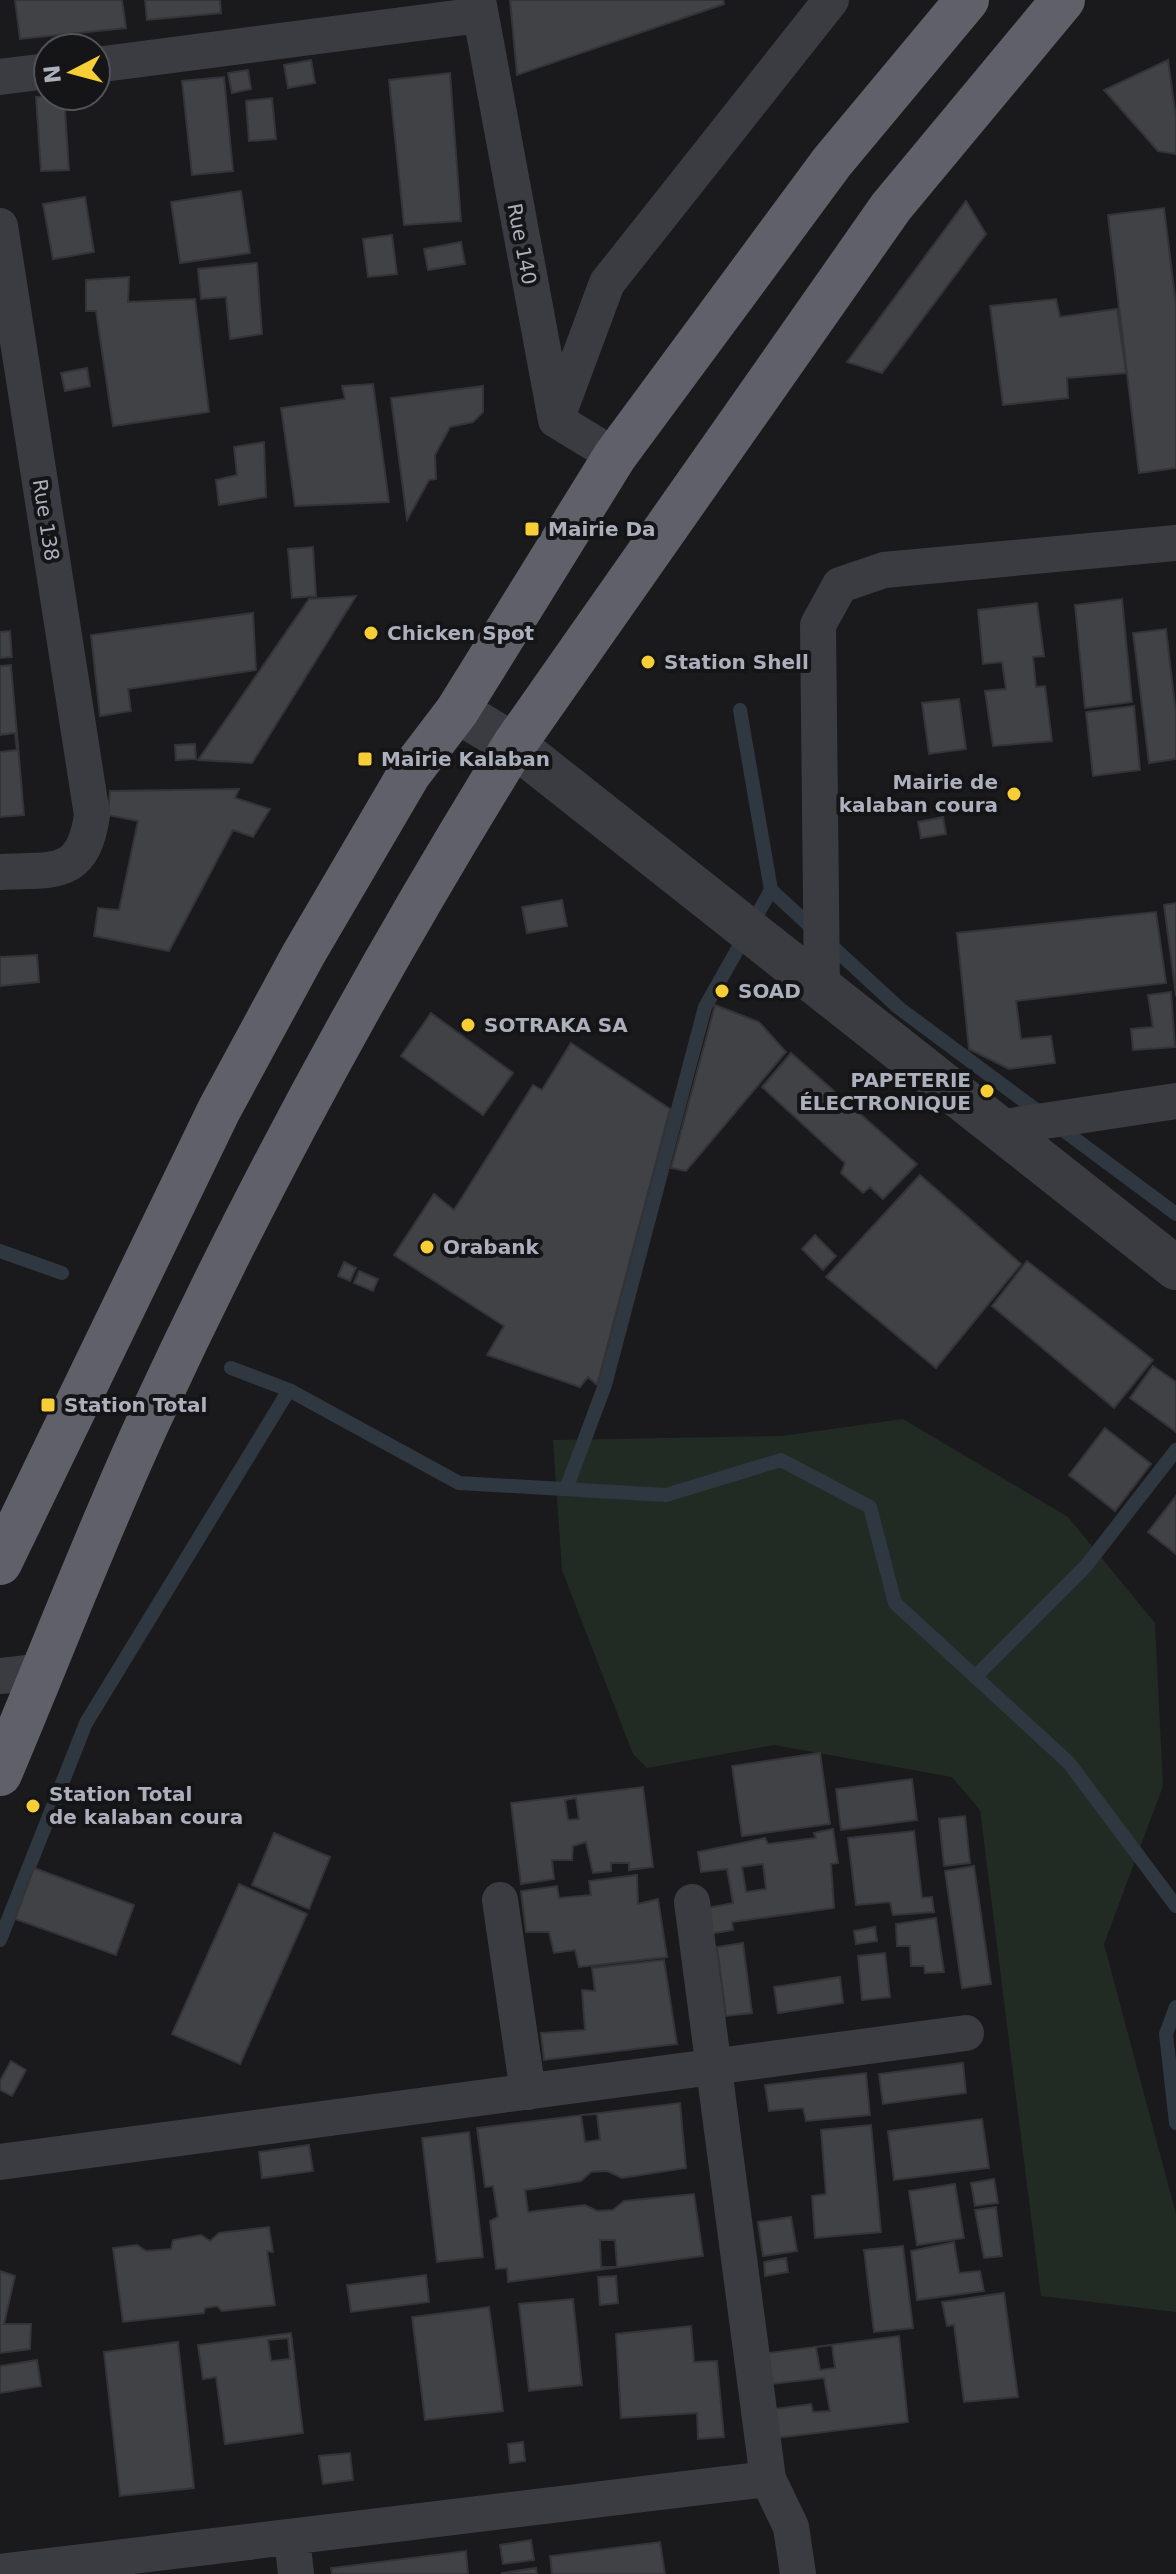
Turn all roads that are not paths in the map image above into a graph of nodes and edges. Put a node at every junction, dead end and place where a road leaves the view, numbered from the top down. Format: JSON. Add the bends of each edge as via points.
{"nodes":[{"id":1,"x":831,"y":0,"type":"edge"},
{"id":2,"x":967,"y":0,"type":"edge"},
{"id":3,"x":1063,"y":0,"type":"edge"},
{"id":4,"x":479,"y":7,"type":"edge"},
{"id":5,"x":112,"y":63,"type":"edge"},
{"id":6,"x":32,"y":73,"type":"edge"},
{"id":7,"x":0,"y":77,"type":"edge"},
{"id":8,"x":0,"y":226,"type":"edge"},
{"id":9,"x":556,"y":420,"type":"junction"},
{"id":10,"x":615,"y":456,"type":"junction"},
{"id":11,"x":1176,"y":543,"type":"edge"},
{"id":12,"x":457,"y":711,"type":"junction"},
{"id":13,"x":514,"y":745,"type":"junction"},
{"id":14,"x":0,"y":872,"type":"edge"},
{"id":15,"x":822,"y":991,"type":"junction"},
{"id":16,"x":1176,"y":1101,"type":"edge"},
{"id":17,"x":998,"y":1128,"type":"junction"},
{"id":18,"x":1176,"y":1268,"type":"edge"},
{"id":19,"x":0,"y":1563,"type":"edge"},
{"id":20,"x":43,"y":1671,"type":"junction"},
{"id":21,"x":0,"y":1676,"type":"edge"},
{"id":22,"x":0,"y":1774,"type":"edge"},
{"id":23,"x":500,"y":1900,"type":"dead end"},
{"id":24,"x":692,"y":1902,"type":"dead end"},
{"id":25,"x":966,"y":2033,"type":"dead end"},
{"id":26,"x":711,"y":2067,"type":"junction"},
{"id":27,"x":528,"y":2092,"type":"junction"},
{"id":28,"x":0,"y":2162,"type":"edge"},
{"id":29,"x":768,"y":2479,"type":"junction"},
{"id":30,"x":292,"y":2538,"type":"junction"},
{"id":31,"x":0,"y":2572,"type":"edge"},
{"id":32,"x":296,"y":2574,"type":"edge"},
{"id":33,"x":798,"y":2574,"type":"edge"}],
"edges":[{"from":1,"to":9,"type":"street","via":[[607,283]]},
{"from":2,"to":10,"type":"highway","via":[[832,162]]},
{"from":3,"to":13,"type":"highway","via":[[891,207]]},
{"from":4,"to":5,"type":"street"},
{"from":4,"to":9,"type":"street","name":"Rue 140"},
{"from":6,"to":7,"type":"street"},
{"from":8,"to":14,"type":"street","name":"Rue 138","via":[[92,815],[89,837],[63,868]]},
{"from":9,"to":10,"type":"street"},
{"from":10,"to":12,"type":"highway"},
{"from":11,"to":15,"type":"street","via":[[884,570],[840,585],[818,625]]},
{"from":12,"to":13,"type":"street"},
{"from":12,"to":19,"type":"highway","via":[[409,774],[227,1096]]},
{"from":13,"to":15,"type":"street"},
{"from":13,"to":20,"type":"highway","via":[[367,992],[285,1144],[149,1419]]},
{"from":15,"to":17,"type":"street"},
{"from":16,"to":17,"type":"street"},
{"from":17,"to":18,"type":"street"},
{"from":20,"to":21,"type":"street"},
{"from":20,"to":22,"type":"highway"},
{"from":23,"to":27,"type":"street"},
{"from":24,"to":26,"type":"street"},
{"from":25,"to":26,"type":"street"},
{"from":26,"to":27,"type":"street"},
{"from":26,"to":29,"type":"street"},
{"from":27,"to":28,"type":"street"},
{"from":29,"to":30,"type":"street"},
{"from":29,"to":33,"type":"street","via":[[791,2527]]},
{"from":30,"to":31,"type":"street"},
{"from":30,"to":32,"type":"street"}]}
